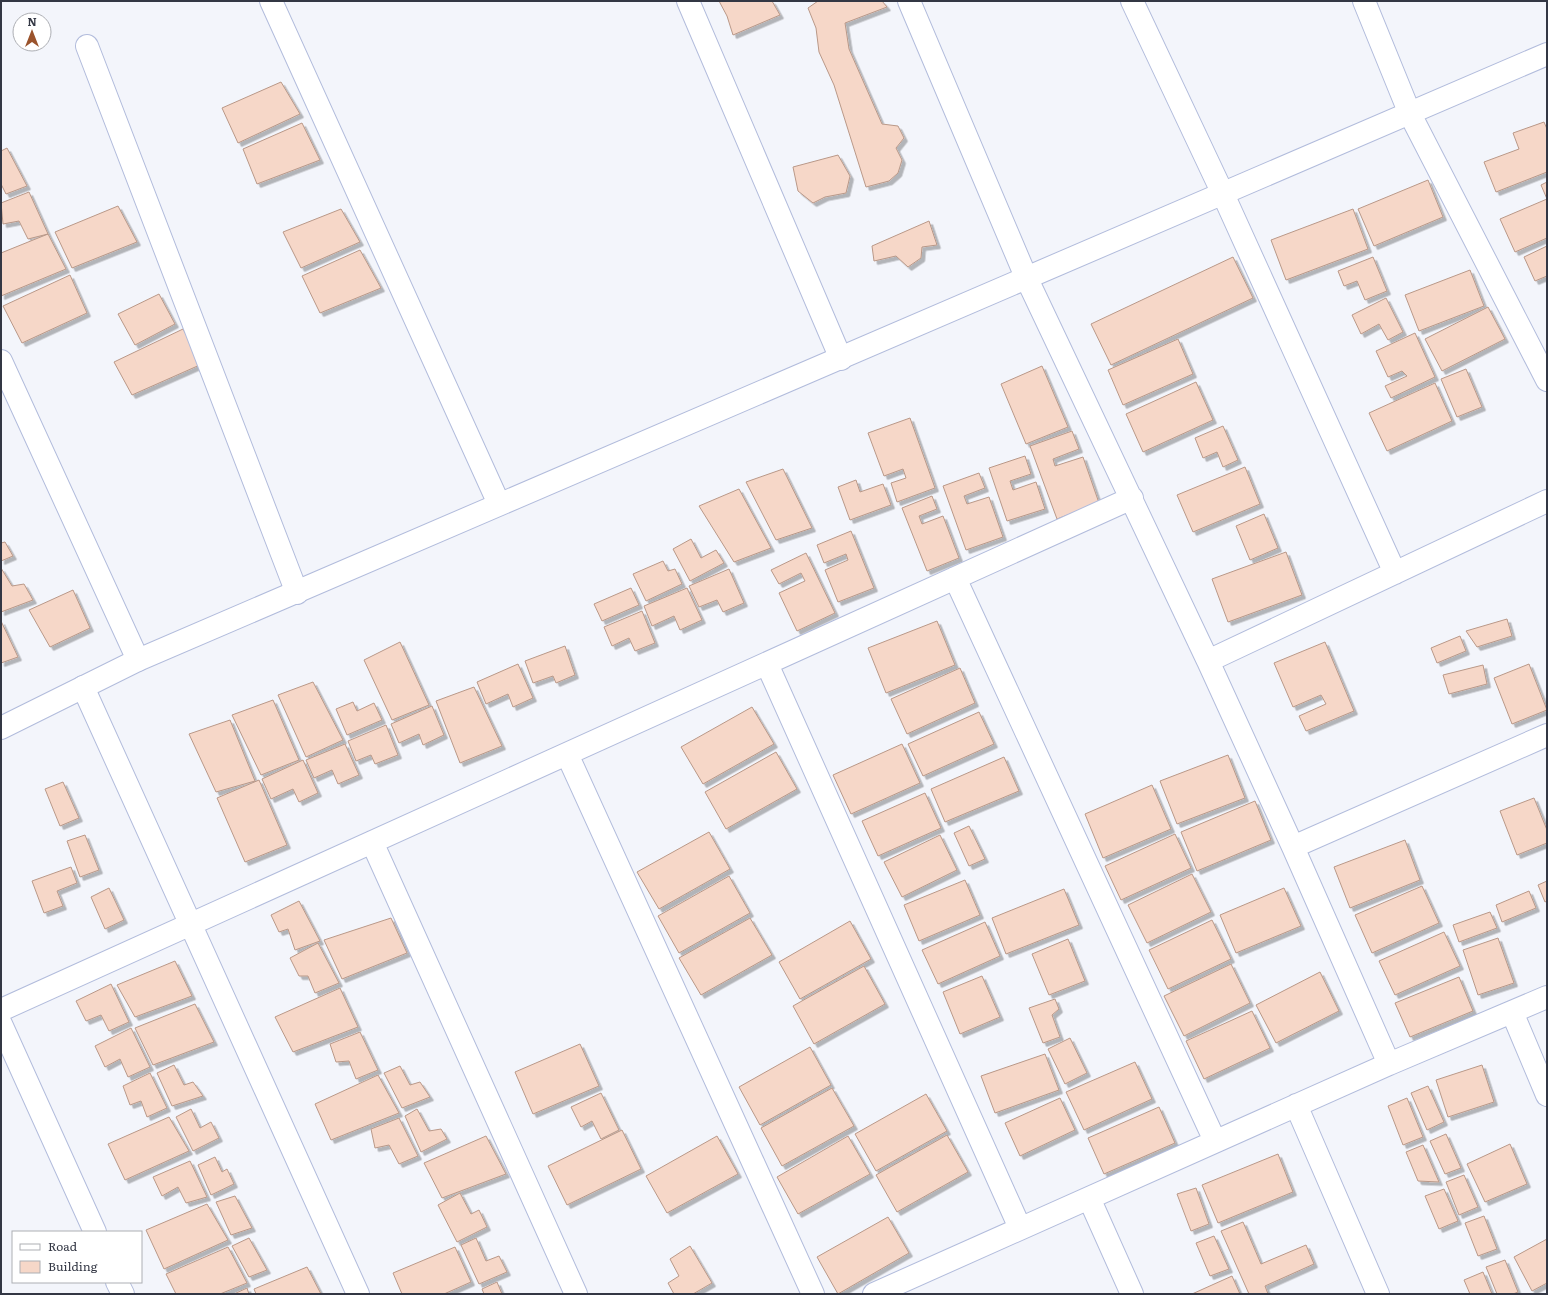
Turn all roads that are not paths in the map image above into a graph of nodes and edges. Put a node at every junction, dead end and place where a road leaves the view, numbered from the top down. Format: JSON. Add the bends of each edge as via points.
{"nodes":[{"id":1,"x":271,"y":1,"type":"edge"},
{"id":2,"x":688,"y":1,"type":"edge"},
{"id":3,"x":909,"y":1,"type":"edge"},
{"id":4,"x":1132,"y":1,"type":"edge"},
{"id":5,"x":1364,"y":1,"type":"edge"},
{"id":6,"x":87,"y":46,"type":"dead end"},
{"id":7,"x":1547,"y":54,"type":"edge"},
{"id":8,"x":1410,"y":114,"type":"junction"},
{"id":9,"x":1223,"y":194,"type":"junction"},
{"id":10,"x":1026,"y":277,"type":"junction"},
{"id":11,"x":841,"y":359,"type":"junction"},
{"id":12,"x":1,"y":361,"type":"edge"},
{"id":13,"x":1547,"y":380,"type":"edge"},
{"id":14,"x":1132,"y":498,"type":"junction"},
{"id":15,"x":1547,"y":501,"type":"edge"},
{"id":16,"x":499,"y":504,"type":"junction"},
{"id":17,"x":1395,"y":573,"type":"junction"},
{"id":18,"x":955,"y":578,"type":"junction"},
{"id":19,"x":297,"y":593,"type":"junction"},
{"id":20,"x":138,"y":660,"type":"junction"},
{"id":21,"x":1208,"y":661,"type":"junction"},
{"id":22,"x":766,"y":664,"type":"junction"},
{"id":23,"x":83,"y":687,"type":"junction"},
{"id":24,"x":1,"y":728,"type":"edge"},
{"id":25,"x":1547,"y":735,"type":"edge"},
{"id":26,"x":567,"y":754,"type":"junction"},
{"id":27,"x":372,"y":842,"type":"junction"},
{"id":28,"x":1293,"y":847,"type":"junction"},
{"id":29,"x":190,"y":924,"type":"junction"},
{"id":30,"x":1547,"y":997,"type":"edge"},
{"id":31,"x":1,"y":1010,"type":"edge"},
{"id":32,"x":1512,"y":1012,"type":"junction"},
{"id":33,"x":1,"y":1024,"type":"edge"},
{"id":34,"x":1389,"y":1064,"type":"junction"},
{"id":35,"x":1547,"y":1095,"type":"edge"},
{"id":36,"x":1296,"y":1105,"type":"junction"},
{"id":37,"x":1215,"y":1142,"type":"junction"},
{"id":38,"x":1089,"y":1198,"type":"junction"},
{"id":39,"x":1020,"y":1228,"type":"junction"},
{"id":40,"x":95,"y":1231,"type":"edge"},
{"id":41,"x":118,"y":1283,"type":"edge"},
{"id":42,"x":123,"y":1294,"type":"edge"},
{"id":43,"x":358,"y":1294,"type":"edge"},
{"id":44,"x":576,"y":1294,"type":"edge"},
{"id":45,"x":813,"y":1294,"type":"edge"},
{"id":46,"x":874,"y":1294,"type":"edge"},
{"id":47,"x":1132,"y":1294,"type":"edge"},
{"id":48,"x":1378,"y":1294,"type":"edge"}],
"edges":[{"from":1,"to":16,"type":"street"},
{"from":2,"to":11,"type":"street"},
{"from":3,"to":10,"type":"street"},
{"from":4,"to":9,"type":"street"},
{"from":5,"to":8,"type":"street"},
{"from":6,"to":19,"type":"street"},
{"from":7,"to":8,"type":"street"},
{"from":8,"to":9,"type":"street"},
{"from":8,"to":13,"type":"street"},
{"from":9,"to":10,"type":"street"},
{"from":9,"to":17,"type":"street"},
{"from":10,"to":11,"type":"street"},
{"from":10,"to":14,"type":"street"},
{"from":11,"to":16,"type":"street"},
{"from":12,"to":20,"type":"street"},
{"from":14,"to":18,"type":"street"},
{"from":14,"to":21,"type":"street"},
{"from":15,"to":17,"type":"street"},
{"from":16,"to":19,"type":"street"},
{"from":17,"to":21,"type":"street"},
{"from":18,"to":22,"type":"street"},
{"from":18,"to":37,"type":"street"},
{"from":19,"to":20,"type":"street"},
{"from":20,"to":23,"type":"street"},
{"from":21,"to":28,"type":"street"},
{"from":22,"to":26,"type":"street"},
{"from":22,"to":39,"type":"street"},
{"from":23,"to":24,"type":"street"},
{"from":23,"to":29,"type":"street"},
{"from":25,"to":28,"type":"street"},
{"from":26,"to":27,"type":"street"},
{"from":26,"to":45,"type":"street"},
{"from":27,"to":29,"type":"street"},
{"from":27,"to":44,"type":"street"},
{"from":28,"to":34,"type":"street"},
{"from":29,"to":31,"type":"street"},
{"from":29,"to":43,"type":"street"},
{"from":30,"to":32,"type":"street"},
{"from":32,"to":34,"type":"street"},
{"from":32,"to":35,"type":"street"},
{"from":33,"to":40,"type":"street"},
{"from":34,"to":36,"type":"street"},
{"from":36,"to":37,"type":"street"},
{"from":36,"to":48,"type":"street"},
{"from":37,"to":38,"type":"street"},
{"from":38,"to":39,"type":"street"},
{"from":38,"to":47,"type":"street"},
{"from":39,"to":46,"type":"street"},
{"from":41,"to":42,"type":"street"}]}
